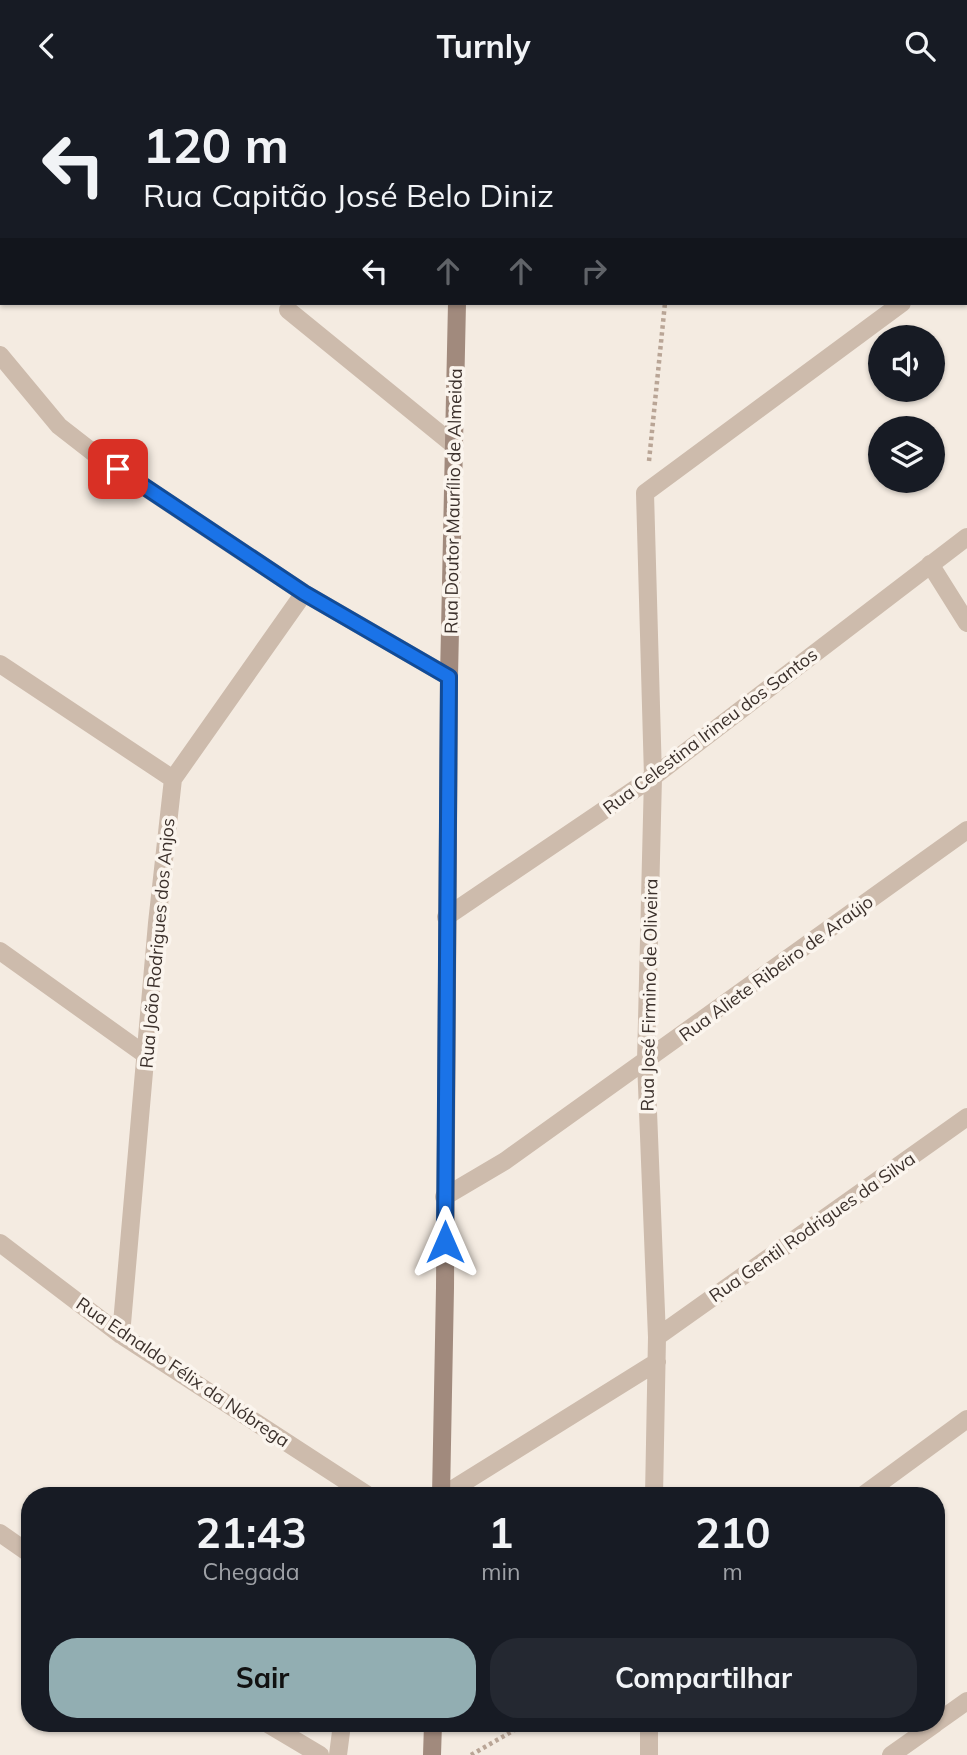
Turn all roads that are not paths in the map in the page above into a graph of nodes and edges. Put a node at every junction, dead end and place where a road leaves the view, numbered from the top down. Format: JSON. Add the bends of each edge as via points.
{"nodes":[{"id":1,"x":457,"y":305,"type":"edge"},
{"id":2,"x":899,"y":305,"type":"edge"},
{"id":3,"x":288,"y":310,"type":"dead end"},
{"id":4,"x":0,"y":355,"type":"edge"},
{"id":5,"x":455,"y":446,"type":"junction"},
{"id":6,"x":967,"y":537,"type":"edge"},
{"id":7,"x":930,"y":564,"type":"junction"},
{"id":8,"x":304,"y":593,"type":"junction"},
{"id":9,"x":967,"y":623,"type":"edge"},
{"id":10,"x":0,"y":664,"type":"edge"},
{"id":11,"x":449,"y":677,"type":"junction"},
{"id":12,"x":653,"y":777,"type":"junction"},
{"id":13,"x":173,"y":779,"type":"junction"},
{"id":14,"x":967,"y":830,"type":"edge"},
{"id":15,"x":446,"y":916,"type":"junction"},
{"id":16,"x":0,"y":951,"type":"edge"},
{"id":17,"x":147,"y":1056,"type":"junction"},
{"id":18,"x":646,"y":1061,"type":"junction"},
{"id":19,"x":967,"y":1117,"type":"edge"},
{"id":20,"x":444,"y":1196,"type":"junction"},
{"id":21,"x":0,"y":1243,"type":"edge"},
{"id":22,"x":121,"y":1335,"type":"junction"},
{"id":23,"x":657,"y":1337,"type":"junction"},
{"id":24,"x":657,"y":1362,"type":"junction"},
{"id":25,"x":967,"y":1419,"type":"edge"},
{"id":26,"x":355,"y":1487,"type":"edge"},
{"id":27,"x":441,"y":1487,"type":"edge"},
{"id":28,"x":456,"y":1487,"type":"edge"},
{"id":29,"x":654,"y":1487,"type":"edge"},
{"id":30,"x":874,"y":1487,"type":"edge"},
{"id":31,"x":0,"y":1533,"type":"edge"},
{"id":32,"x":21,"y":1548,"type":"edge"},
{"id":33,"x":967,"y":1701,"type":"edge"},
{"id":34,"x":945,"y":1716,"type":"edge"},
{"id":35,"x":281,"y":1732,"type":"edge"},
{"id":36,"x":341,"y":1732,"type":"edge"},
{"id":37,"x":433,"y":1732,"type":"edge"},
{"id":38,"x":649,"y":1732,"type":"edge"},
{"id":39,"x":923,"y":1732,"type":"edge"},
{"id":40,"x":320,"y":1755,"type":"edge"},
{"id":41,"x":338,"y":1755,"type":"edge"},
{"id":42,"x":432,"y":1755,"type":"edge"},
{"id":43,"x":649,"y":1755,"type":"edge"},
{"id":44,"x":891,"y":1755,"type":"edge"}],
"edges":[{"from":1,"to":5,"type":"main road","name":"Rua Doutor Maurílio de Almeida"},
{"from":2,"to":12,"type":"street","name":"Rua José Firmino de Oliveira","via":[[645,493]]},
{"from":3,"to":5,"type":"street"},
{"from":4,"to":8,"type":"street","via":[[59,426]]},
{"from":5,"to":11,"type":"main road","name":"Rua Doutor Maurílio de Almeida"},
{"from":6,"to":7,"type":"street","name":"Rua Celestina Irineu dos Santos"},
{"from":7,"to":9,"type":"street"},
{"from":7,"to":12,"type":"street","name":"Rua Celestina Irineu dos Santos"},
{"from":8,"to":11,"type":"street"},
{"from":8,"to":13,"type":"street","name":"Rua João Rodrigues dos Anjos"},
{"from":10,"to":13,"type":"street"},
{"from":11,"to":15,"type":"main road","name":"Rua Doutor Maurílio de Almeida"},
{"from":12,"to":15,"type":"street","name":"Rua Celestina Irineu dos Santos"},
{"from":12,"to":18,"type":"street","name":"Rua José Firmino de Oliveira"},
{"from":13,"to":17,"type":"street","name":"Rua João Rodrigues dos Anjos"},
{"from":14,"to":18,"type":"street","name":"Rua Aliete Ribeiro de Araújo"},
{"from":15,"to":20,"type":"main road","name":"Rua Doutor Maurílio de Almeida"},
{"from":16,"to":17,"type":"street"},
{"from":17,"to":22,"type":"street","name":"Rua João Rodrigues dos Anjos"},
{"from":18,"to":20,"type":"street","name":"Rua Aliete Ribeiro de Araújo","via":[[505,1161]]},
{"from":18,"to":23,"type":"street","name":"Rua José Firmino de Oliveira"},
{"from":19,"to":23,"type":"street","name":"Rua Gentil Rodrigues da Silva"},
{"from":20,"to":27,"type":"main road","name":"Rua Doutor Maurílio de Almeida"},
{"from":21,"to":22,"type":"street","name":"Rua Ednaldo Félix da Nóbrega"},
{"from":22,"to":26,"type":"street","name":"Rua Ednaldo Félix da Nóbrega"},
{"from":23,"to":24,"type":"street","name":"Rua José Firmino de Oliveira"},
{"from":24,"to":28,"type":"street"},
{"from":24,"to":29,"type":"street","name":"Rua José Firmino de Oliveira"},
{"from":25,"to":30,"type":"street"},
{"from":31,"to":32,"type":"street"},
{"from":33,"to":34,"type":"street"},
{"from":35,"to":40,"type":"street"},
{"from":36,"to":41,"type":"street"},
{"from":37,"to":42,"type":"main road"},
{"from":38,"to":43,"type":"street"},
{"from":39,"to":44,"type":"street"}]}
